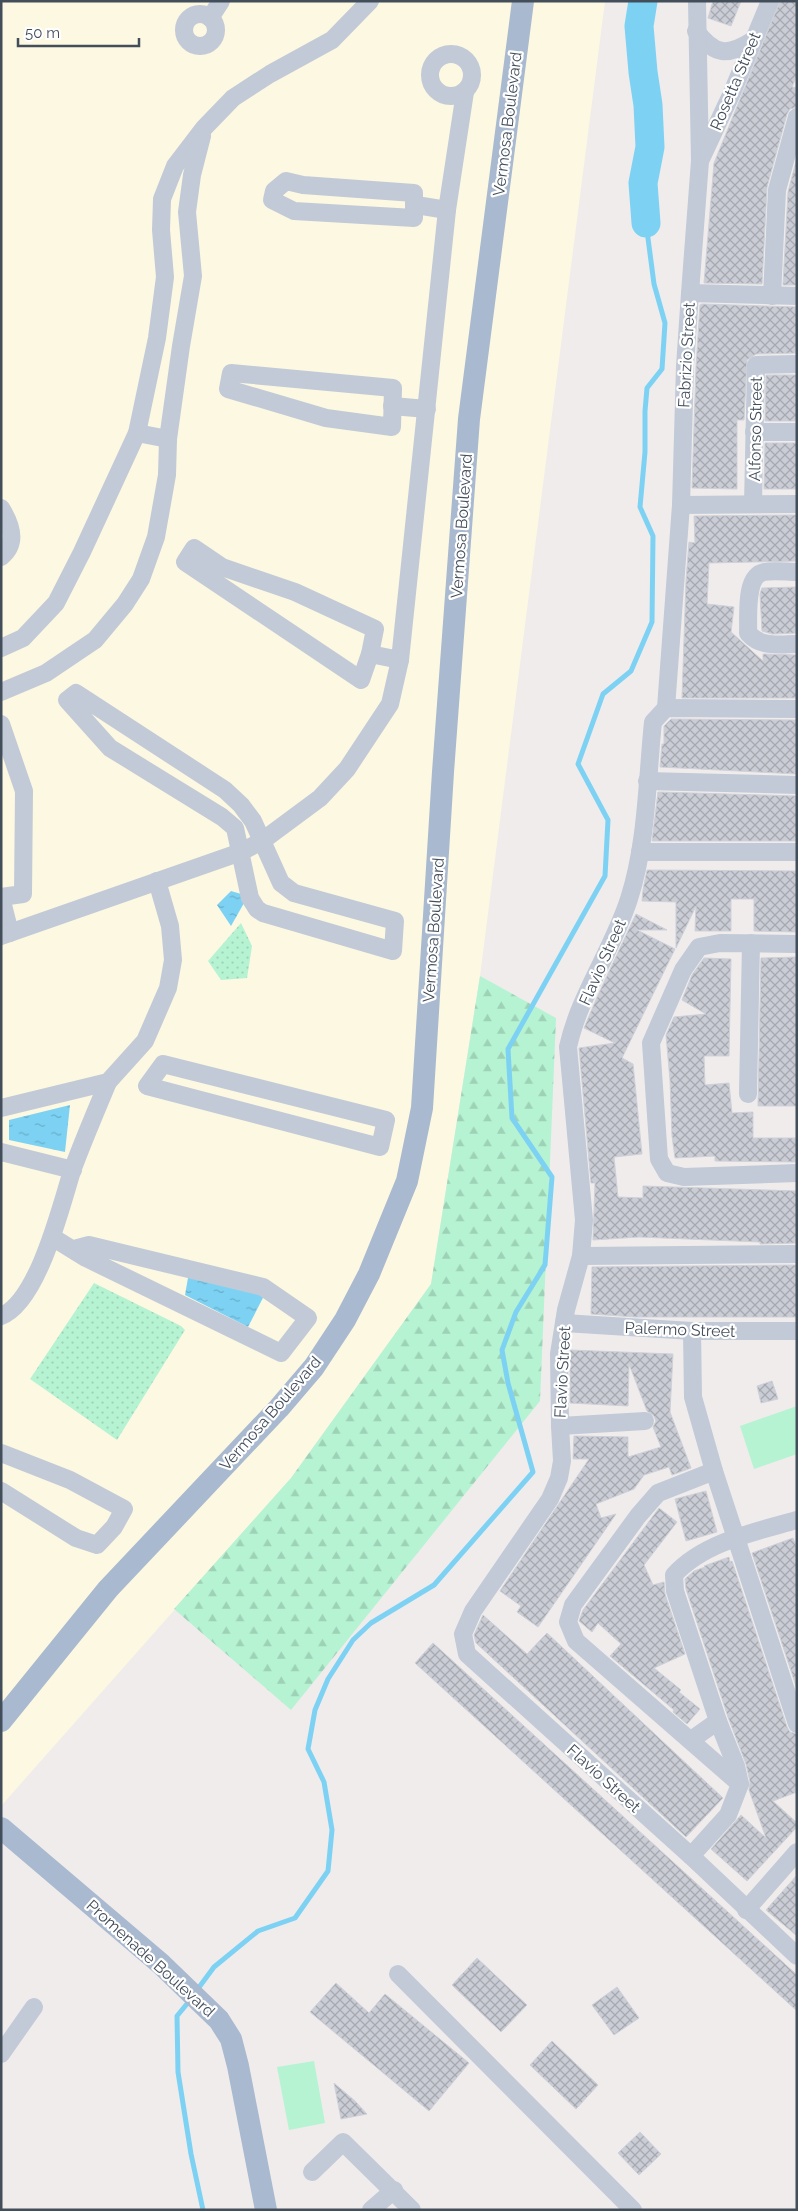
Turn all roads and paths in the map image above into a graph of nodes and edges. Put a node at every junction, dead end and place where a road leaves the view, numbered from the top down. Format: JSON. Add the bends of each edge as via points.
{"nodes":[{"id":1,"x":221,"y":1,"type":"edge"},
{"id":2,"x":370,"y":1,"type":"edge"},
{"id":3,"x":523,"y":1,"type":"edge"},
{"id":4,"x":697,"y":1,"type":"edge"},
{"id":5,"x":770,"y":1,"type":"edge"},
{"id":6,"x":210,"y":18,"type":"dead end"},
{"id":7,"x":696,"y":32,"type":"junction"},
{"id":8,"x":752,"y":40,"type":"junction"},
{"id":9,"x":465,"y":92,"type":"dead end"},
{"id":10,"x":797,"y":117,"type":"edge"},
{"id":11,"x":204,"y":128,"type":"junction"},
{"id":12,"x":700,"y":161,"type":"junction"},
{"id":13,"x":416,"y":205,"type":"junction"},
{"id":14,"x":447,"y":210,"type":"junction"},
{"id":15,"x":193,"y":276,"type":"junction"},
{"id":16,"x":164,"y":277,"type":"junction"},
{"id":17,"x":690,"y":293,"type":"junction"},
{"id":18,"x":772,"y":296,"type":"junction"},
{"id":19,"x":797,"y":296,"type":"edge"},
{"id":20,"x":797,"y":364,"type":"edge"},
{"id":21,"x":392,"y":406,"type":"junction"},
{"id":22,"x":427,"y":409,"type":"junction"},
{"id":23,"x":754,"y":432,"type":"junction"},
{"id":24,"x":797,"y":432,"type":"edge"},
{"id":25,"x":137,"y":433,"type":"junction"},
{"id":26,"x":168,"y":440,"type":"junction"},
{"id":27,"x":753,"y":504,"type":"junction"},
{"id":28,"x":797,"y":504,"type":"edge"},
{"id":29,"x":681,"y":505,"type":"junction"},
{"id":30,"x":1,"y":508,"type":"edge"},
{"id":31,"x":1,"y":557,"type":"edge"},
{"id":32,"x":797,"y":572,"type":"edge"},
{"id":33,"x":797,"y":644,"type":"edge"},
{"id":34,"x":1,"y":648,"type":"edge"},
{"id":35,"x":370,"y":654,"type":"junction"},
{"id":36,"x":400,"y":660,"type":"junction"},
{"id":37,"x":1,"y":692,"type":"edge"},
{"id":38,"x":666,"y":708,"type":"junction"},
{"id":39,"x":797,"y":709,"type":"edge"},
{"id":40,"x":1,"y":724,"type":"edge"},
{"id":41,"x":647,"y":781,"type":"junction"},
{"id":42,"x":797,"y":784,"type":"edge"},
{"id":43,"x":253,"y":821,"type":"junction"},
{"id":44,"x":235,"y":828,"type":"junction"},
{"id":45,"x":262,"y":841,"type":"junction"},
{"id":46,"x":241,"y":852,"type":"junction"},
{"id":47,"x":640,"y":852,"type":"junction"},
{"id":48,"x":797,"y":852,"type":"edge"},
{"id":49,"x":157,"y":882,"type":"junction"},
{"id":50,"x":1,"y":897,"type":"edge"},
{"id":51,"x":6,"y":935,"type":"edge"},
{"id":52,"x":751,"y":943,"type":"junction"},
{"id":53,"x":797,"y":944,"type":"edge"},
{"id":54,"x":130,"y":1058,"type":"junction"},
{"id":55,"x":155,"y":1073,"type":"junction"},
{"id":56,"x":108,"y":1082,"type":"junction"},
{"id":57,"x":748,"y":1094,"type":"dead end"},
{"id":58,"x":1,"y":1108,"type":"edge"},
{"id":59,"x":1,"y":1152,"type":"edge"},
{"id":60,"x":73,"y":1170,"type":"junction"},
{"id":61,"x":797,"y":1173,"type":"edge"},
{"id":62,"x":52,"y":1237,"type":"junction"},
{"id":63,"x":74,"y":1249,"type":"junction"},
{"id":64,"x":797,"y":1254,"type":"edge"},
{"id":65,"x":581,"y":1256,"type":"junction"},
{"id":66,"x":1,"y":1316,"type":"edge"},
{"id":67,"x":564,"y":1323,"type":"junction"},
{"id":68,"x":692,"y":1331,"type":"junction"},
{"id":69,"x":797,"y":1331,"type":"edge"},
{"id":70,"x":645,"y":1421,"type":"dead end"},
{"id":71,"x":560,"y":1426,"type":"junction"},
{"id":72,"x":1,"y":1453,"type":"edge"},
{"id":73,"x":714,"y":1472,"type":"junction"},
{"id":74,"x":1,"y":1491,"type":"edge"},
{"id":75,"x":797,"y":1520,"type":"edge"},
{"id":76,"x":735,"y":1537,"type":"junction"},
{"id":77,"x":1,"y":1721,"type":"edge"},
{"id":78,"x":718,"y":1721,"type":"junction"},
{"id":79,"x":797,"y":1724,"type":"edge"},
{"id":80,"x":691,"y":1740,"type":"junction"},
{"id":81,"x":740,"y":1784,"type":"junction"},
{"id":82,"x":1,"y":1828,"type":"edge"},
{"id":83,"x":797,"y":1852,"type":"edge"},
{"id":84,"x":691,"y":1856,"type":"junction"},
{"id":85,"x":746,"y":1910,"type":"junction"},
{"id":86,"x":797,"y":1956,"type":"edge"},
{"id":87,"x":398,"y":1974,"type":"dead end"},
{"id":88,"x":34,"y":2007,"type":"dead end"},
{"id":89,"x":1,"y":2054,"type":"edge"},
{"id":90,"x":312,"y":2172,"type":"dead end"},
{"id":91,"x":394,"y":2190,"type":"junction"},
{"id":92,"x":266,"y":2210,"type":"edge"},
{"id":93,"x":371,"y":2210,"type":"edge"},
{"id":94,"x":412,"y":2210,"type":"edge"},
{"id":95,"x":633,"y":2210,"type":"edge"}],
"edges":[{"from":1,"to":6,"type":"street"},
{"from":2,"to":11,"type":"street","via":[[332,40],[233,98]]},
{"from":3,"to":77,"type":"main road","name":"Vermosa Boulevard","via":[[469,420],[422,1108],[407,1181],[369,1274],[345,1320],[314,1367],[108,1589]]},
{"from":4,"to":7,"type":"street","name":"Fabrizio Street"},
{"from":5,"to":8,"type":"street","name":"Rosetta Street"},
{"from":7,"to":8,"type":"street","via":[[705,43],[725,51],[736,51]]},
{"from":7,"to":12,"type":"street","name":"Fabrizio Street"},
{"from":8,"to":12,"type":"street","name":"Rosetta Street"},
{"from":9,"to":14,"type":"street"},
{"from":10,"to":18,"type":"street","via":[[777,190]]},
{"from":11,"to":15,"type":"street","via":[[187,212]]},
{"from":11,"to":16,"type":"street","via":[[174,166],[162,198]]},
{"from":12,"to":17,"type":"street","name":"Fabrizio Street"},
{"from":13,"to":13,"type":"street","via":[[414,194],[303,186],[290,181],[272,195],[272,200],[288,209],[303,212],[414,218]]},
{"from":13,"to":14,"type":"street"},
{"from":14,"to":22,"type":"street"},
{"from":15,"to":16,"type":"street"},
{"from":15,"to":26,"type":"street"},
{"from":16,"to":25,"type":"street","via":[[157,338]]},
{"from":17,"to":18,"type":"street"},
{"from":17,"to":29,"type":"street","name":"Fabrizio Street"},
{"from":18,"to":19,"type":"street"},
{"from":20,"to":23,"type":"street","name":"Alfonso Street","via":[[756,365]]},
{"from":21,"to":21,"type":"street","via":[[393,388],[231,373],[228,389],[326,418],[392,426]]},
{"from":21,"to":22,"type":"street"},
{"from":22,"to":36,"type":"street"},
{"from":23,"to":24,"type":"street"},
{"from":23,"to":27,"type":"street","name":"Alfonso Street"},
{"from":25,"to":26,"type":"street"},
{"from":25,"to":34,"type":"street","via":[[56,603],[23,638]]},
{"from":26,"to":37,"type":"street","via":[[167,476],[156,537],[141,579],[125,604],[95,640],[46,673]]},
{"from":27,"to":28,"type":"street"},
{"from":27,"to":29,"type":"street"},
{"from":29,"to":38,"type":"street","name":"Fabrizio Street"},
{"from":30,"to":31,"type":"street","via":[[13,534],[9,551]]},
{"from":32,"to":33,"type":"street","via":[[764,572],[755,576],[750,586],[748,633],[764,644]]},
{"from":35,"to":35,"type":"street","via":[[375,629],[295,592],[222,567],[194,548],[185,562],[361,680]]},
{"from":35,"to":36,"type":"street"},
{"from":36,"to":45,"type":"street","via":[[390,704],[347,769],[320,798]]},
{"from":38,"to":39,"type":"street"},
{"from":38,"to":41,"type":"street","name":"Flavio Street","via":[[653,722]]},
{"from":40,"to":50,"type":"street","via":[[24,791],[23,894]]},
{"from":41,"to":42,"type":"street"},
{"from":41,"to":47,"type":"street","name":"Flavio Street"},
{"from":43,"to":44,"type":"street"},
{"from":43,"to":44,"type":"street","via":[[241,805],[217,785],[76,693],[67,700],[110,748]]},
{"from":43,"to":45,"type":"street"},
{"from":44,"to":46,"type":"street"},
{"from":45,"to":46,"type":"street"},
{"from":45,"to":46,"type":"street","via":[[281,883],[287,889],[395,921],[393,951],[263,914],[250,898]]},
{"from":46,"to":49,"type":"street"},
{"from":47,"to":48,"type":"street"},
{"from":47,"to":65,"type":"street","name":"Flavio Street","via":[[629,898],[572,1030],[568,1047],[584,1220]]},
{"from":49,"to":51,"type":"street"},
{"from":49,"to":54,"type":"street","via":[[170,926],[173,960],[159,1012],[145,1041]]},
{"from":50,"to":51,"type":"street"},
{"from":52,"to":53,"type":"street"},
{"from":52,"to":57,"type":"street"},
{"from":52,"to":61,"type":"street","via":[[699,947],[684,970],[651,1043],[658,1159],[667,1173],[684,1176]]},
{"from":54,"to":55,"type":"street"},
{"from":54,"to":56,"type":"street"},
{"from":55,"to":55,"type":"street","via":[[147,1086],[380,1147],[386,1120],[163,1064]]},
{"from":56,"to":58,"type":"street"},
{"from":56,"to":60,"type":"street"},
{"from":59,"to":60,"type":"street"},
{"from":60,"to":62,"type":"street"},
{"from":62,"to":63,"type":"street"},
{"from":62,"to":66,"type":"street","via":[[27,1292],[7,1314]]},
{"from":63,"to":63,"type":"street","via":[[86,1258],[281,1353],[308,1318],[262,1287],[89,1246]]},
{"from":64,"to":65,"type":"street"},
{"from":65,"to":67,"type":"street","name":"Flavio Street"},
{"from":67,"to":68,"type":"street","name":"Palermo Street"},
{"from":67,"to":71,"type":"street","name":"Flavio Street","via":[[560,1354]]},
{"from":68,"to":69,"type":"street","name":"Palermo Street"},
{"from":68,"to":73,"type":"street","via":[[693,1397]]},
{"from":70,"to":71,"type":"street"},
{"from":71,"to":84,"type":"street","name":"Flavio Street","via":[[562,1462],[559,1478],[550,1499],[473,1611],[463,1634],[467,1654]]},
{"from":72,"to":74,"type":"street","via":[[70,1480],[124,1509],[114,1527],[97,1545],[76,1538]]},
{"from":73,"to":76,"type":"street"},
{"from":73,"to":80,"type":"street","via":[[658,1493],[573,1605],[568,1622],[576,1641]]},
{"from":75,"to":76,"type":"street"},
{"from":76,"to":78,"type":"street","via":[[684,1563],[674,1575],[675,1591]]},
{"from":76,"to":79,"type":"street"},
{"from":78,"to":80,"type":"street"},
{"from":78,"to":81,"type":"street"},
{"from":80,"to":81,"type":"street"},
{"from":81,"to":84,"type":"street","via":[[728,1815]]},
{"from":82,"to":92,"type":"main road","name":"Promenade Boulevard","via":[[162,1964],[219,2020],[231,2039],[238,2066]]},
{"from":83,"to":85,"type":"street"},
{"from":84,"to":85,"type":"street","name":"Flavio Street"},
{"from":85,"to":86,"type":"street","name":"Flavio Street"},
{"from":87,"to":95,"type":"street"},
{"from":88,"to":89,"type":"street"},
{"from":90,"to":91,"type":"street","via":[[343,2142]]},
{"from":91,"to":93,"type":"street"},
{"from":91,"to":94,"type":"street"}]}
